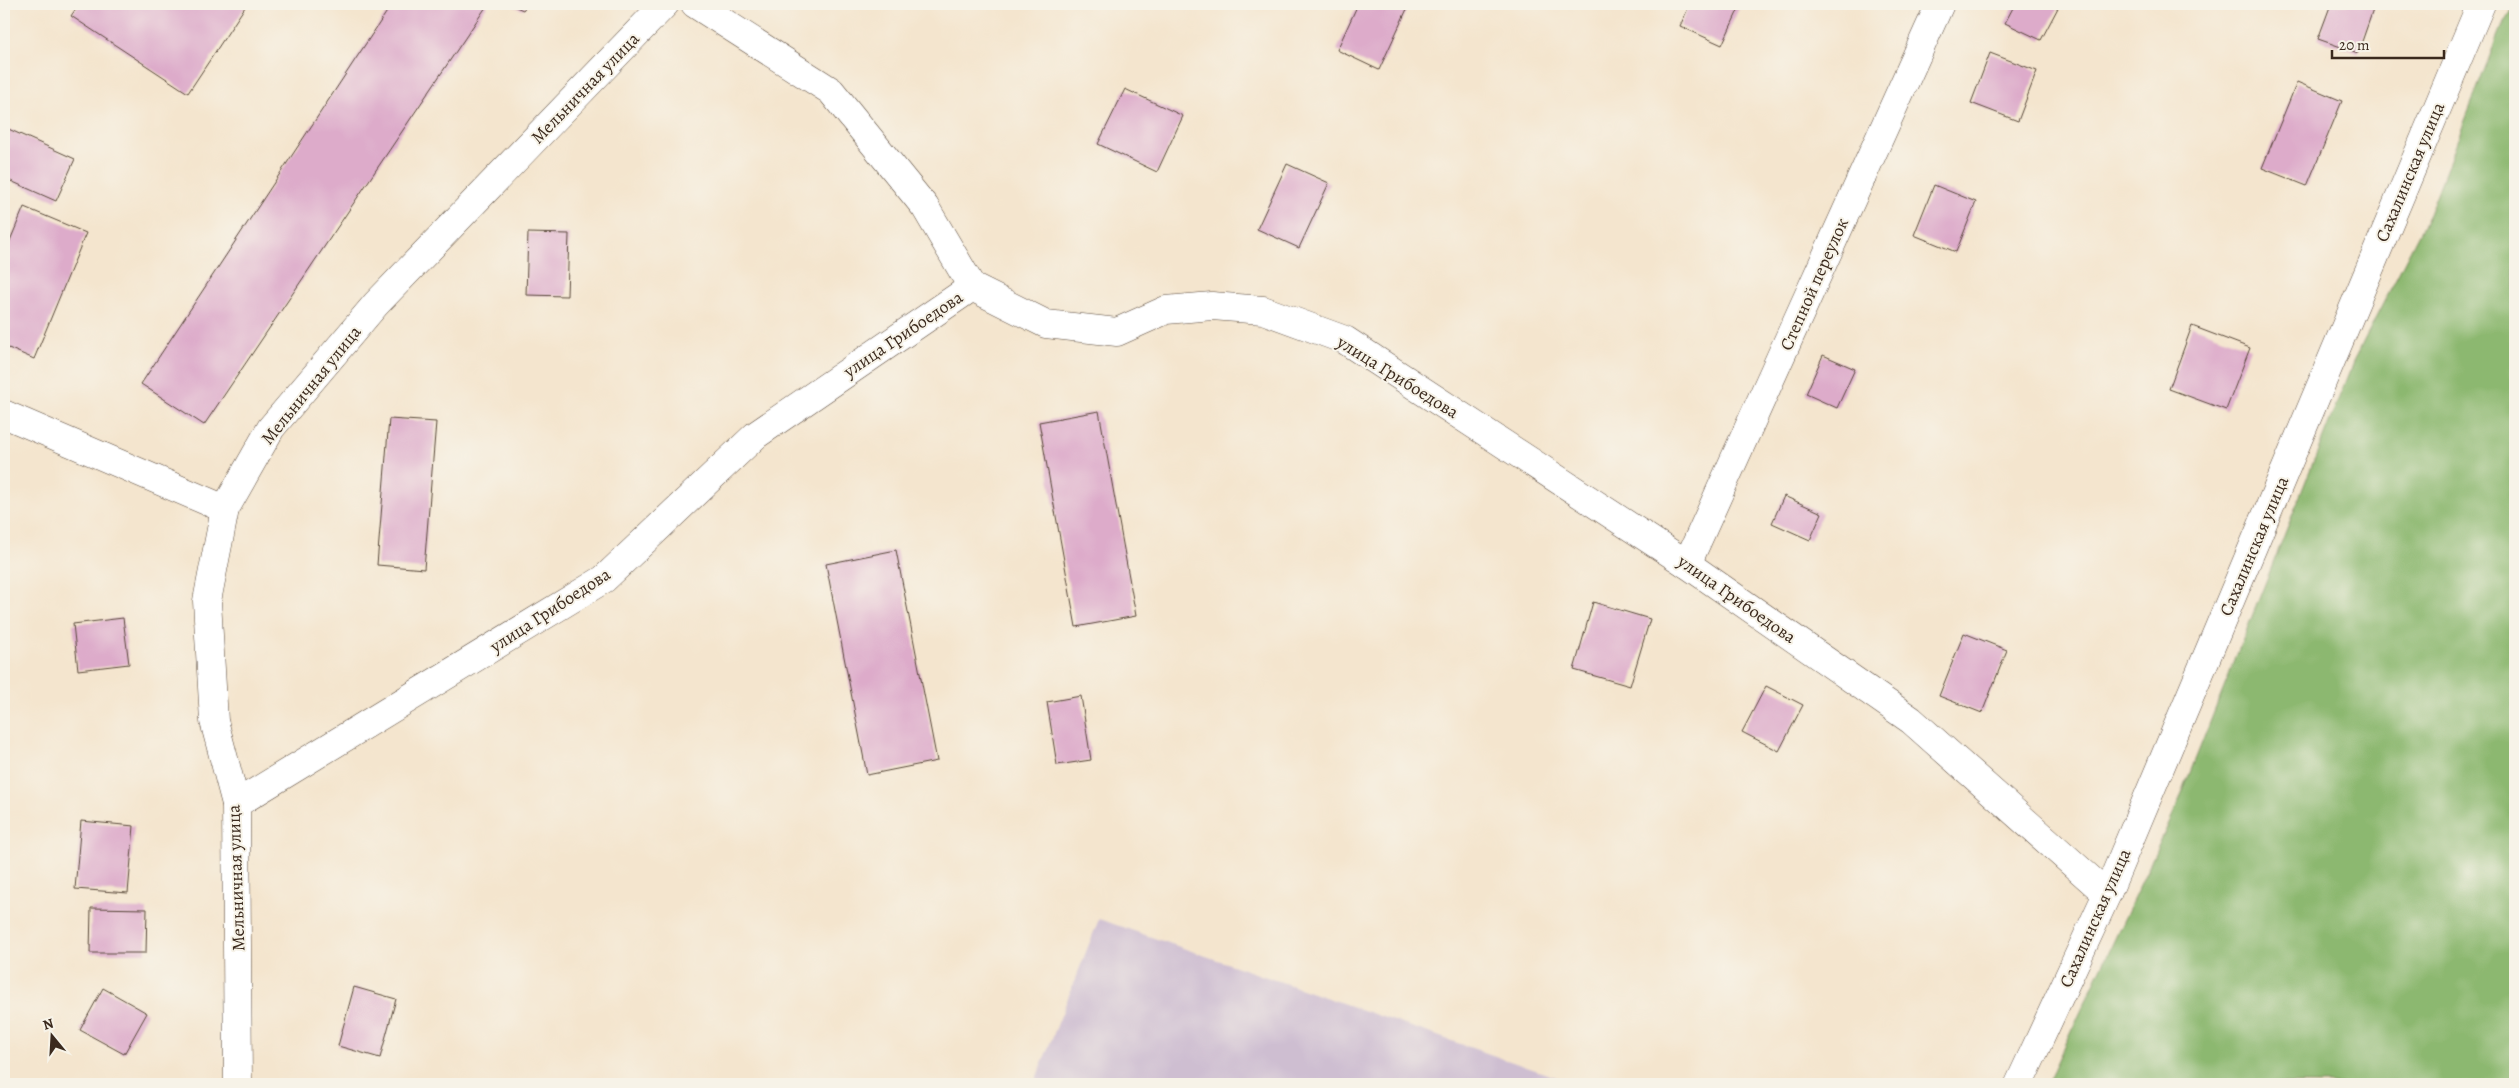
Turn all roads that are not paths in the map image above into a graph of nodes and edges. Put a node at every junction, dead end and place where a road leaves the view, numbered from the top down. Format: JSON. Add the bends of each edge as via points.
{"nodes":[{"id":1,"x":665,"y":4,"type":"edge"},
{"id":2,"x":695,"y":4,"type":"edge"},
{"id":3,"x":1940,"y":4,"type":"edge"},
{"id":4,"x":2481,"y":4,"type":"edge"},
{"id":5,"x":972,"y":287,"type":"junction"},
{"id":6,"x":4,"y":414,"type":"edge"},
{"id":7,"x":225,"y":509,"type":"junction"},
{"id":8,"x":1687,"y":564,"type":"junction"},
{"id":9,"x":236,"y":804,"type":"junction"},
{"id":10,"x":2107,"y":894,"type":"junction"},
{"id":11,"x":238,"y":1084,"type":"edge"},
{"id":12,"x":2019,"y":1084,"type":"edge"}],
"edges":[{"from":1,"to":7,"type":"street","name":"Мельничная улица","via":[[376,304],[271,428]]},
{"from":2,"to":5,"type":"street","via":[[831,90],[924,207]]},
{"from":3,"to":8,"type":"street","name":"Степной переулок"},
{"from":4,"to":10,"type":"street","name":"Сахалинская улица"},
{"from":5,"to":8,"type":"street","name":"улица Грибоедова","via":[[1046,324],[1117,332],[1166,310],[1212,306],[1263,310],[1345,340]]},
{"from":5,"to":9,"type":"street","name":"улица Грибоедова","via":[[756,434],[604,579]]},
{"from":6,"to":7,"type":"street"},
{"from":7,"to":9,"type":"street","name":"Мельничная улица","via":[[207,601],[214,721]]},
{"from":8,"to":10,"type":"street","name":"улица Грибоедова","via":[[1911,720]]},
{"from":9,"to":11,"type":"street","name":"Мельничная улица"},
{"from":10,"to":12,"type":"street","name":"Сахалинская улица"}]}
